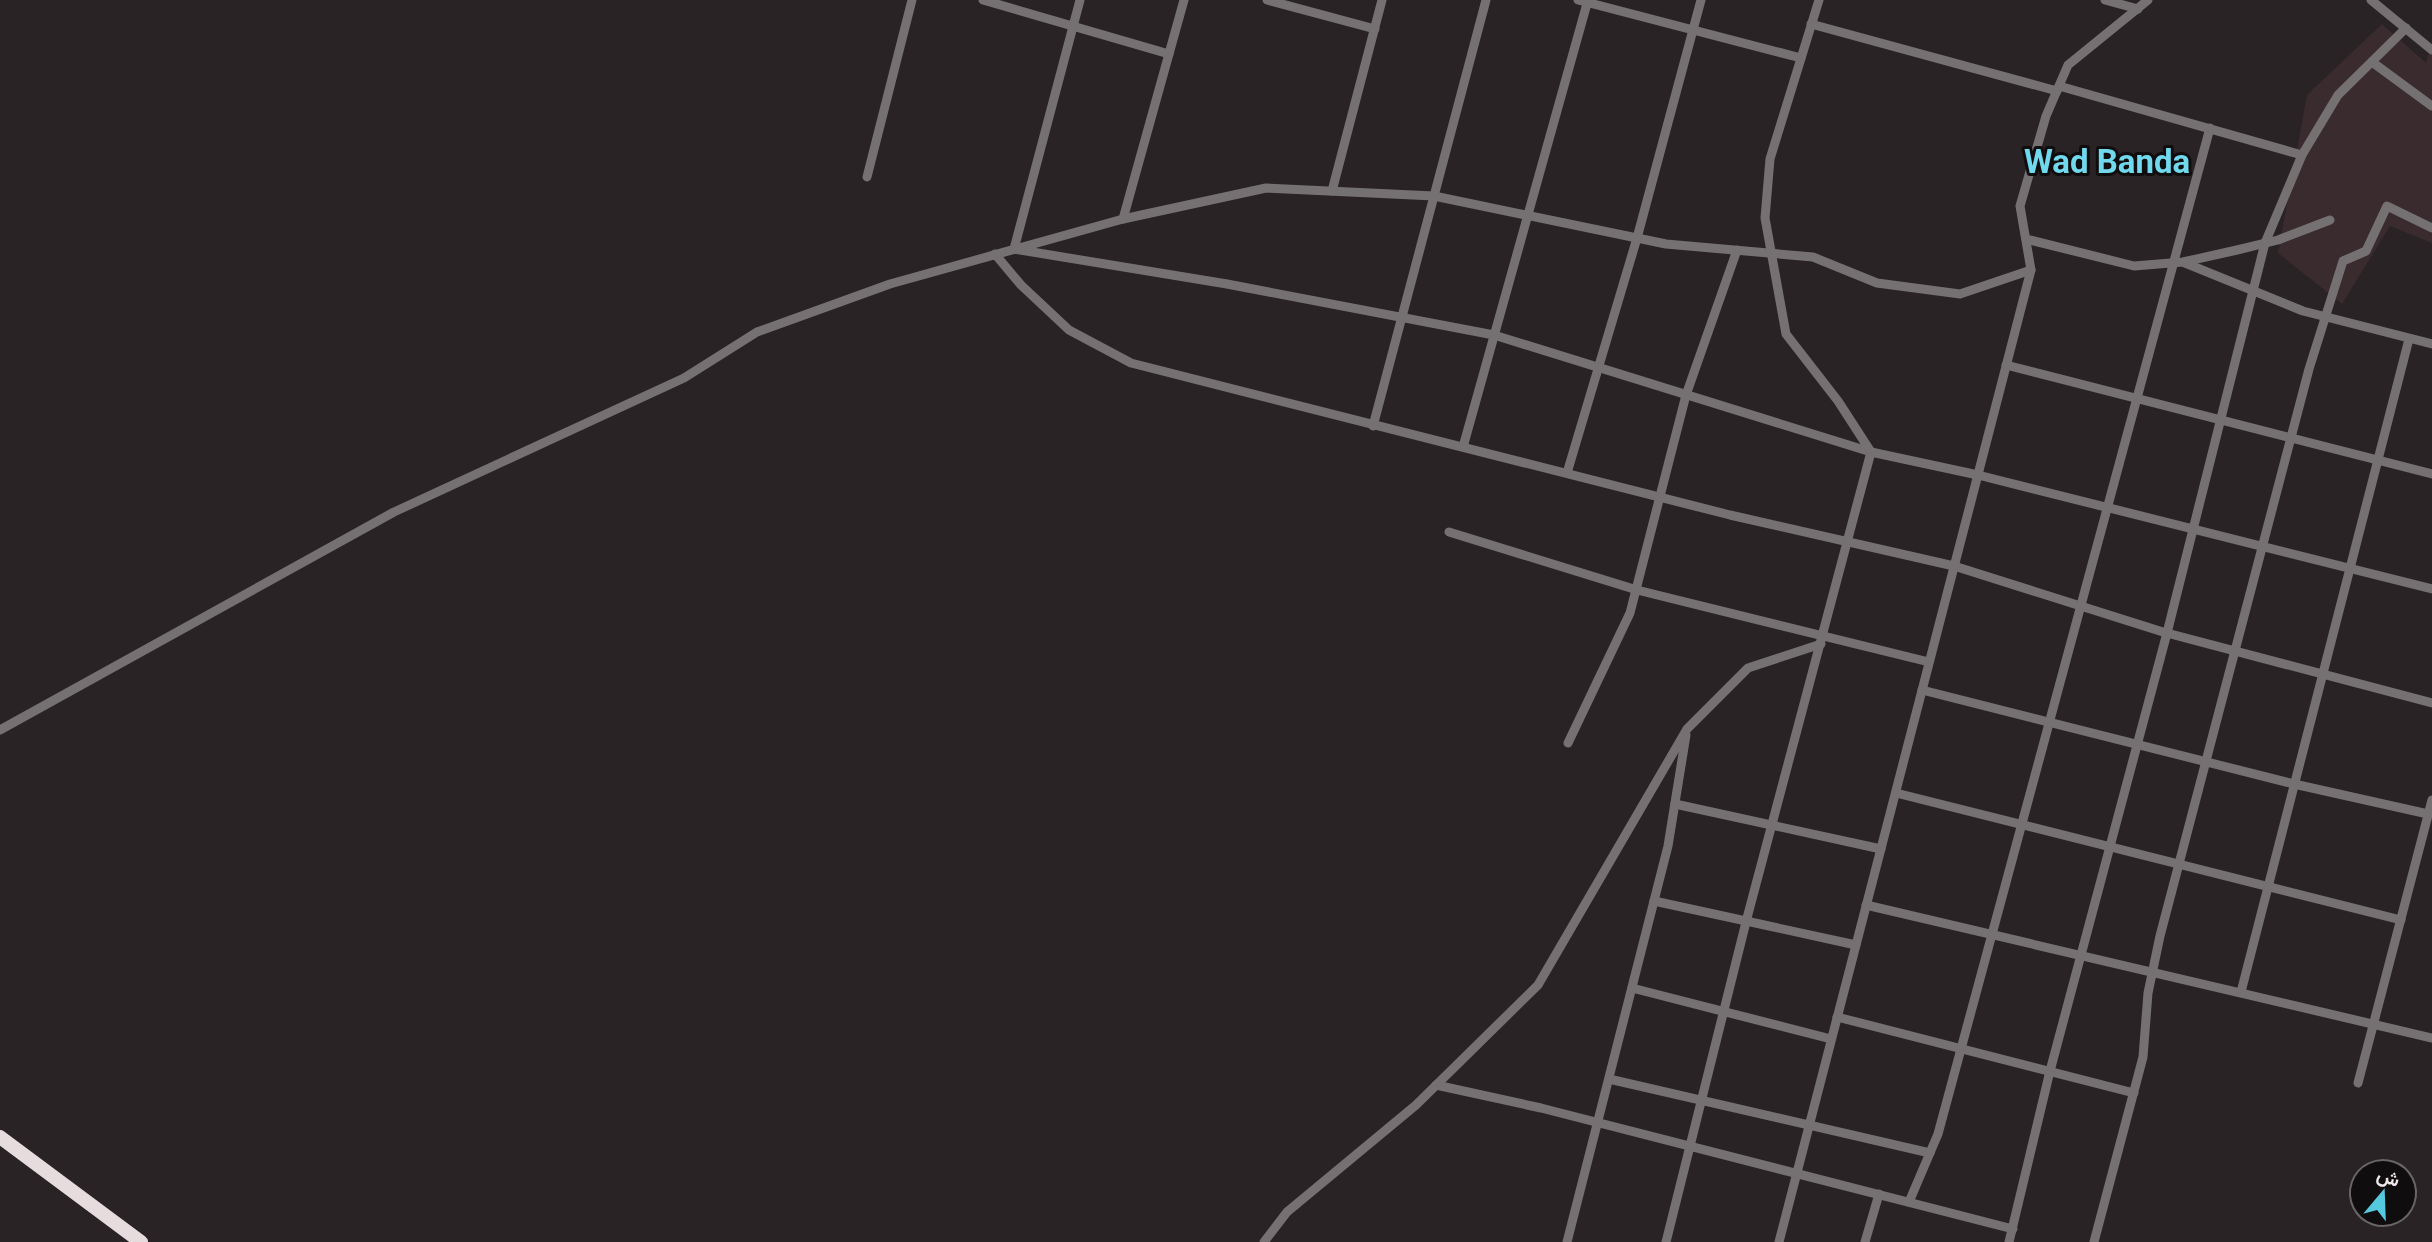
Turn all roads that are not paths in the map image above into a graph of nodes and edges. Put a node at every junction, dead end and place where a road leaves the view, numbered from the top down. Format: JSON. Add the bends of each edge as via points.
{"nodes":[{"id":1,"x":912,"y":0,"type":"edge"},
{"id":2,"x":983,"y":0,"type":"edge"},
{"id":3,"x":1080,"y":0,"type":"edge"},
{"id":4,"x":1184,"y":0,"type":"edge"},
{"id":5,"x":1267,"y":0,"type":"edge"},
{"id":6,"x":1382,"y":0,"type":"edge"},
{"id":7,"x":1486,"y":0,"type":"edge"},
{"id":8,"x":1701,"y":0,"type":"edge"},
{"id":9,"x":1819,"y":0,"type":"edge"},
{"id":10,"x":2105,"y":0,"type":"edge"},
{"id":11,"x":2148,"y":0,"type":"edge"},
{"id":12,"x":2371,"y":0,"type":"edge"},
{"id":13,"x":1584,"y":1,"type":"edge"},
{"id":14,"x":2138,"y":9,"type":"junction"},
{"id":15,"x":1811,"y":24,"type":"junction"},
{"id":16,"x":1073,"y":26,"type":"junction"},
{"id":17,"x":2406,"y":28,"type":"junction"},
{"id":18,"x":1375,"y":29,"type":"junction"},
{"id":19,"x":1693,"y":30,"type":"junction"},
{"id":20,"x":2432,"y":50,"type":"edge"},
{"id":21,"x":1169,"y":54,"type":"junction"},
{"id":22,"x":1801,"y":58,"type":"junction"},
{"id":23,"x":2371,"y":62,"type":"junction"},
{"id":24,"x":2058,"y":88,"type":"junction"},
{"id":25,"x":2432,"y":106,"type":"edge"},
{"id":26,"x":2210,"y":128,"type":"junction"},
{"id":27,"x":2302,"y":155,"type":"junction"},
{"id":28,"x":867,"y":177,"type":"dead end"},
{"id":29,"x":1332,"y":191,"type":"junction"},
{"id":30,"x":1434,"y":196,"type":"junction"},
{"id":31,"x":1528,"y":216,"type":"junction"},
{"id":32,"x":1123,"y":219,"type":"junction"},
{"id":33,"x":2330,"y":220,"type":"dead end"},
{"id":34,"x":2432,"y":228,"type":"edge"},
{"id":35,"x":1637,"y":238,"type":"junction"},
{"id":36,"x":2026,"y":239,"type":"junction"},
{"id":37,"x":2265,"y":243,"type":"junction"},
{"id":38,"x":1014,"y":249,"type":"junction"},
{"id":39,"x":1737,"y":250,"type":"junction"},
{"id":40,"x":1771,"y":253,"type":"junction"},
{"id":41,"x":995,"y":254,"type":"junction"},
{"id":42,"x":2178,"y":262,"type":"junction"},
{"id":43,"x":2031,"y":270,"type":"junction"},
{"id":44,"x":2253,"y":290,"type":"junction"},
{"id":45,"x":1402,"y":317,"type":"junction"},
{"id":46,"x":2325,"y":318,"type":"junction"},
{"id":47,"x":1494,"y":335,"type":"junction"},
{"id":48,"x":2409,"y":339,"type":"junction"},
{"id":49,"x":2432,"y":344,"type":"edge"},
{"id":50,"x":2007,"y":365,"type":"junction"},
{"id":51,"x":1598,"y":367,"type":"junction"},
{"id":52,"x":1686,"y":394,"type":"junction"},
{"id":53,"x":2137,"y":399,"type":"junction"},
{"id":54,"x":2221,"y":420,"type":"junction"},
{"id":55,"x":1373,"y":426,"type":"junction"},
{"id":56,"x":2291,"y":438,"type":"junction"},
{"id":57,"x":1463,"y":447,"type":"junction"},
{"id":58,"x":1871,"y":452,"type":"junction"},
{"id":59,"x":2377,"y":460,"type":"junction"},
{"id":60,"x":1567,"y":473,"type":"junction"},
{"id":61,"x":2432,"y":474,"type":"edge"},
{"id":62,"x":1978,"y":475,"type":"junction"},
{"id":63,"x":1661,"y":498,"type":"junction"},
{"id":64,"x":2108,"y":508,"type":"junction"},
{"id":65,"x":2193,"y":529,"type":"junction"},
{"id":66,"x":1449,"y":531,"type":"dead end"},
{"id":67,"x":1848,"y":542,"type":"junction"},
{"id":68,"x":2262,"y":546,"type":"junction"},
{"id":69,"x":1954,"y":566,"type":"junction"},
{"id":70,"x":2349,"y":568,"type":"junction"},
{"id":71,"x":2432,"y":589,"type":"edge"},
{"id":72,"x":1637,"y":590,"type":"junction"},
{"id":73,"x":2081,"y":606,"type":"junction"},
{"id":74,"x":2167,"y":633,"type":"junction"},
{"id":75,"x":1822,"y":640,"type":"junction"},
{"id":76,"x":2236,"y":652,"type":"junction"},
{"id":77,"x":1929,"y":662,"type":"junction"},
{"id":78,"x":2322,"y":674,"type":"junction"},
{"id":79,"x":1922,"y":690,"type":"junction"},
{"id":80,"x":2432,"y":704,"type":"edge"},
{"id":81,"x":2050,"y":722,"type":"junction"},
{"id":82,"x":1687,"y":729,"type":"junction"},
{"id":83,"x":0,"y":730,"type":"edge"},
{"id":84,"x":1568,"y":743,"type":"dead end"},
{"id":85,"x":2137,"y":744,"type":"junction"},
{"id":86,"x":2207,"y":762,"type":"junction"},
{"id":87,"x":2294,"y":784,"type":"junction"},
{"id":88,"x":1896,"y":793,"type":"junction"},
{"id":89,"x":2432,"y":800,"type":"edge"},
{"id":90,"x":1675,"y":804,"type":"junction"},
{"id":91,"x":2428,"y":814,"type":"junction"},
{"id":92,"x":2022,"y":824,"type":"junction"},
{"id":93,"x":1772,"y":825,"type":"junction"},
{"id":94,"x":2110,"y":847,"type":"junction"},
{"id":95,"x":1881,"y":849,"type":"junction"},
{"id":96,"x":2179,"y":864,"type":"junction"},
{"id":97,"x":2268,"y":887,"type":"junction"},
{"id":98,"x":1654,"y":901,"type":"junction"},
{"id":99,"x":1866,"y":905,"type":"junction"},
{"id":100,"x":2401,"y":920,"type":"junction"},
{"id":101,"x":1746,"y":921,"type":"junction"},
{"id":102,"x":1992,"y":934,"type":"junction"},
{"id":103,"x":1856,"y":946,"type":"junction"},
{"id":104,"x":2081,"y":954,"type":"junction"},
{"id":105,"x":2152,"y":971,"type":"junction"},
{"id":106,"x":1632,"y":988,"type":"junction"},
{"id":107,"x":2241,"y":992,"type":"junction"},
{"id":108,"x":1724,"y":1012,"type":"junction"},
{"id":109,"x":1837,"y":1017,"type":"junction"},
{"id":110,"x":2374,"y":1024,"type":"junction"},
{"id":111,"x":2432,"y":1038,"type":"edge"},
{"id":112,"x":1831,"y":1039,"type":"junction"},
{"id":113,"x":1961,"y":1049,"type":"junction"},
{"id":114,"x":2050,"y":1071,"type":"junction"},
{"id":115,"x":1609,"y":1079,"type":"junction"},
{"id":116,"x":2358,"y":1083,"type":"dead end"},
{"id":117,"x":1436,"y":1085,"type":"junction"},
{"id":118,"x":2134,"y":1093,"type":"junction"},
{"id":119,"x":1702,"y":1100,"type":"junction"},
{"id":120,"x":1598,"y":1123,"type":"junction"},
{"id":121,"x":1809,"y":1125,"type":"junction"},
{"id":122,"x":0,"y":1138,"type":"edge"},
{"id":123,"x":1690,"y":1147,"type":"junction"},
{"id":124,"x":1930,"y":1153,"type":"junction"},
{"id":125,"x":1797,"y":1173,"type":"junction"},
{"id":126,"x":1879,"y":1194,"type":"junction"},
{"id":127,"x":1909,"y":1202,"type":"junction"},
{"id":128,"x":2012,"y":1229,"type":"junction"},
{"id":129,"x":141,"y":1242,"type":"edge"},
{"id":130,"x":1264,"y":1242,"type":"edge"},
{"id":131,"x":1567,"y":1242,"type":"edge"},
{"id":132,"x":1667,"y":1242,"type":"edge"},
{"id":133,"x":1779,"y":1242,"type":"edge"},
{"id":134,"x":1865,"y":1242,"type":"edge"},
{"id":135,"x":2009,"y":1242,"type":"edge"},
{"id":136,"x":2094,"y":1242,"type":"edge"}],
"edges":[{"from":1,"to":28,"type":"street"},
{"from":2,"to":16,"type":"street"},
{"from":3,"to":16,"type":"street"},
{"from":4,"to":21,"type":"street"},
{"from":5,"to":18,"type":"street"},
{"from":6,"to":18,"type":"street"},
{"from":7,"to":30,"type":"street"},
{"from":8,"to":19,"type":"street"},
{"from":9,"to":15,"type":"street"},
{"from":10,"to":14,"type":"street"},
{"from":11,"to":14,"type":"street"},
{"from":12,"to":17,"type":"street"},
{"from":13,"to":19,"type":"street"},
{"from":13,"to":31,"type":"street"},
{"from":14,"to":24,"type":"street","via":[[2068,65]]},
{"from":15,"to":22,"type":"street"},
{"from":15,"to":24,"type":"street"},
{"from":16,"to":21,"type":"street"},
{"from":16,"to":38,"type":"street"},
{"from":17,"to":20,"type":"street"},
{"from":17,"to":23,"type":"street"},
{"from":18,"to":29,"type":"street"},
{"from":19,"to":22,"type":"street"},
{"from":19,"to":35,"type":"street"},
{"from":21,"to":32,"type":"street"},
{"from":22,"to":40,"type":"street","via":[[1770,159],[1765,218]]},
{"from":23,"to":25,"type":"street"},
{"from":23,"to":27,"type":"street","via":[[2338,94]]},
{"from":24,"to":26,"type":"street"},
{"from":24,"to":36,"type":"street","via":[[2020,206]]},
{"from":26,"to":27,"type":"street"},
{"from":26,"to":42,"type":"street"},
{"from":27,"to":37,"type":"street"},
{"from":29,"to":30,"type":"street"},
{"from":29,"to":32,"type":"street","via":[[1266,188]]},
{"from":30,"to":31,"type":"street"},
{"from":30,"to":45,"type":"street"},
{"from":31,"to":35,"type":"street"},
{"from":31,"to":47,"type":"street"},
{"from":32,"to":38,"type":"street"},
{"from":33,"to":37,"type":"street"},
{"from":34,"to":46,"type":"street","via":[[2387,206],[2366,251],[2343,261]]},
{"from":35,"to":39,"type":"street"},
{"from":35,"to":51,"type":"street"},
{"from":36,"to":42,"type":"street","via":[[2134,266]]},
{"from":36,"to":43,"type":"street"},
{"from":37,"to":42,"type":"street"},
{"from":37,"to":44,"type":"street"},
{"from":38,"to":41,"type":"street"},
{"from":38,"to":45,"type":"street"},
{"from":39,"to":40,"type":"street"},
{"from":39,"to":52,"type":"street"},
{"from":40,"to":43,"type":"street","via":[[1813,257],[1877,283],[1960,295]]},
{"from":40,"to":58,"type":"street","via":[[1786,334]]},
{"from":41,"to":55,"type":"street","via":[[1069,330],[1131,362]]},
{"from":41,"to":83,"type":"street","via":[[890,284],[757,332],[684,378],[394,512]]},
{"from":42,"to":44,"type":"street"},
{"from":42,"to":53,"type":"street"},
{"from":43,"to":50,"type":"street"},
{"from":44,"to":46,"type":"street"},
{"from":44,"to":54,"type":"street"},
{"from":45,"to":47,"type":"street"},
{"from":45,"to":55,"type":"street"},
{"from":46,"to":48,"type":"street"},
{"from":46,"to":56,"type":"street"},
{"from":47,"to":51,"type":"street"},
{"from":47,"to":57,"type":"street"},
{"from":48,"to":49,"type":"street"},
{"from":48,"to":59,"type":"street"},
{"from":50,"to":53,"type":"street"},
{"from":50,"to":62,"type":"street"},
{"from":51,"to":52,"type":"street"},
{"from":51,"to":60,"type":"street"},
{"from":52,"to":58,"type":"street"},
{"from":52,"to":63,"type":"street"},
{"from":53,"to":54,"type":"street"},
{"from":53,"to":64,"type":"street"},
{"from":54,"to":56,"type":"street"},
{"from":54,"to":65,"type":"street"},
{"from":55,"to":57,"type":"street"},
{"from":56,"to":59,"type":"street"},
{"from":56,"to":68,"type":"street"},
{"from":57,"to":60,"type":"street"},
{"from":58,"to":62,"type":"street"},
{"from":58,"to":67,"type":"street"},
{"from":59,"to":61,"type":"street"},
{"from":59,"to":70,"type":"street"},
{"from":60,"to":63,"type":"street"},
{"from":62,"to":64,"type":"street"},
{"from":62,"to":69,"type":"street"},
{"from":63,"to":67,"type":"street"},
{"from":63,"to":72,"type":"street"},
{"from":64,"to":65,"type":"street"},
{"from":64,"to":73,"type":"street"},
{"from":65,"to":68,"type":"street"},
{"from":65,"to":74,"type":"street"},
{"from":66,"to":72,"type":"street"},
{"from":67,"to":69,"type":"street"},
{"from":67,"to":75,"type":"street"},
{"from":68,"to":70,"type":"street"},
{"from":68,"to":76,"type":"street"},
{"from":69,"to":73,"type":"street"},
{"from":69,"to":77,"type":"street"},
{"from":70,"to":71,"type":"street"},
{"from":70,"to":78,"type":"street"},
{"from":72,"to":75,"type":"street"},
{"from":72,"to":84,"type":"street"},
{"from":73,"to":74,"type":"street"},
{"from":73,"to":81,"type":"street"},
{"from":74,"to":76,"type":"street"},
{"from":74,"to":85,"type":"street"},
{"from":75,"to":77,"type":"street"},
{"from":75,"to":82,"type":"street","via":[[1748,668]]},
{"from":75,"to":93,"type":"street"},
{"from":76,"to":78,"type":"street"},
{"from":76,"to":86,"type":"street"},
{"from":77,"to":79,"type":"street"},
{"from":78,"to":80,"type":"street"},
{"from":78,"to":87,"type":"street"},
{"from":79,"to":81,"type":"street"},
{"from":79,"to":88,"type":"street"},
{"from":81,"to":85,"type":"street"},
{"from":81,"to":92,"type":"street"},
{"from":82,"to":90,"type":"street"},
{"from":82,"to":117,"type":"street","via":[[1538,985]]},
{"from":85,"to":86,"type":"street"},
{"from":85,"to":94,"type":"street"},
{"from":86,"to":87,"type":"street"},
{"from":86,"to":96,"type":"street"},
{"from":87,"to":91,"type":"street"},
{"from":87,"to":97,"type":"street"},
{"from":88,"to":92,"type":"street"},
{"from":88,"to":95,"type":"street"},
{"from":89,"to":91,"type":"street"},
{"from":90,"to":93,"type":"street"},
{"from":90,"to":98,"type":"street"},
{"from":91,"to":100,"type":"street"},
{"from":92,"to":94,"type":"street"},
{"from":92,"to":102,"type":"street"},
{"from":93,"to":95,"type":"street"},
{"from":93,"to":101,"type":"street"},
{"from":94,"to":96,"type":"street"},
{"from":94,"to":104,"type":"street"},
{"from":95,"to":99,"type":"street"},
{"from":96,"to":97,"type":"street"},
{"from":96,"to":105,"type":"street"},
{"from":97,"to":100,"type":"street"},
{"from":97,"to":107,"type":"street"},
{"from":98,"to":101,"type":"street"},
{"from":98,"to":106,"type":"street"},
{"from":99,"to":102,"type":"street"},
{"from":99,"to":103,"type":"street"},
{"from":100,"to":110,"type":"street"},
{"from":101,"to":103,"type":"street"},
{"from":101,"to":108,"type":"street"},
{"from":102,"to":104,"type":"street"},
{"from":102,"to":113,"type":"street"},
{"from":103,"to":109,"type":"street"},
{"from":104,"to":105,"type":"street"},
{"from":104,"to":114,"type":"street"},
{"from":105,"to":107,"type":"street"},
{"from":105,"to":118,"type":"street","via":[[2143,1057]]},
{"from":106,"to":108,"type":"street"},
{"from":106,"to":115,"type":"street"},
{"from":107,"to":110,"type":"street"},
{"from":108,"to":112,"type":"street"},
{"from":108,"to":119,"type":"street"},
{"from":109,"to":112,"type":"street"},
{"from":109,"to":113,"type":"street"},
{"from":110,"to":111,"type":"street"},
{"from":110,"to":116,"type":"street"},
{"from":112,"to":121,"type":"street"},
{"from":113,"to":114,"type":"street"},
{"from":113,"to":124,"type":"street"},
{"from":114,"to":118,"type":"street"},
{"from":114,"to":128,"type":"street"},
{"from":115,"to":119,"type":"street"},
{"from":115,"to":120,"type":"street"},
{"from":117,"to":120,"type":"street"},
{"from":117,"to":130,"type":"street","via":[[1287,1212]]},
{"from":118,"to":136,"type":"street"},
{"from":119,"to":121,"type":"street"},
{"from":119,"to":123,"type":"street"},
{"from":120,"to":123,"type":"street"},
{"from":120,"to":131,"type":"street"},
{"from":121,"to":124,"type":"street"},
{"from":121,"to":125,"type":"street"},
{"from":122,"to":129,"type":"highway"},
{"from":123,"to":125,"type":"street"},
{"from":123,"to":132,"type":"street"},
{"from":124,"to":127,"type":"street"},
{"from":125,"to":126,"type":"street"},
{"from":125,"to":133,"type":"street"},
{"from":126,"to":127,"type":"street"},
{"from":126,"to":134,"type":"street"},
{"from":127,"to":128,"type":"street"},
{"from":128,"to":135,"type":"street"}]}
